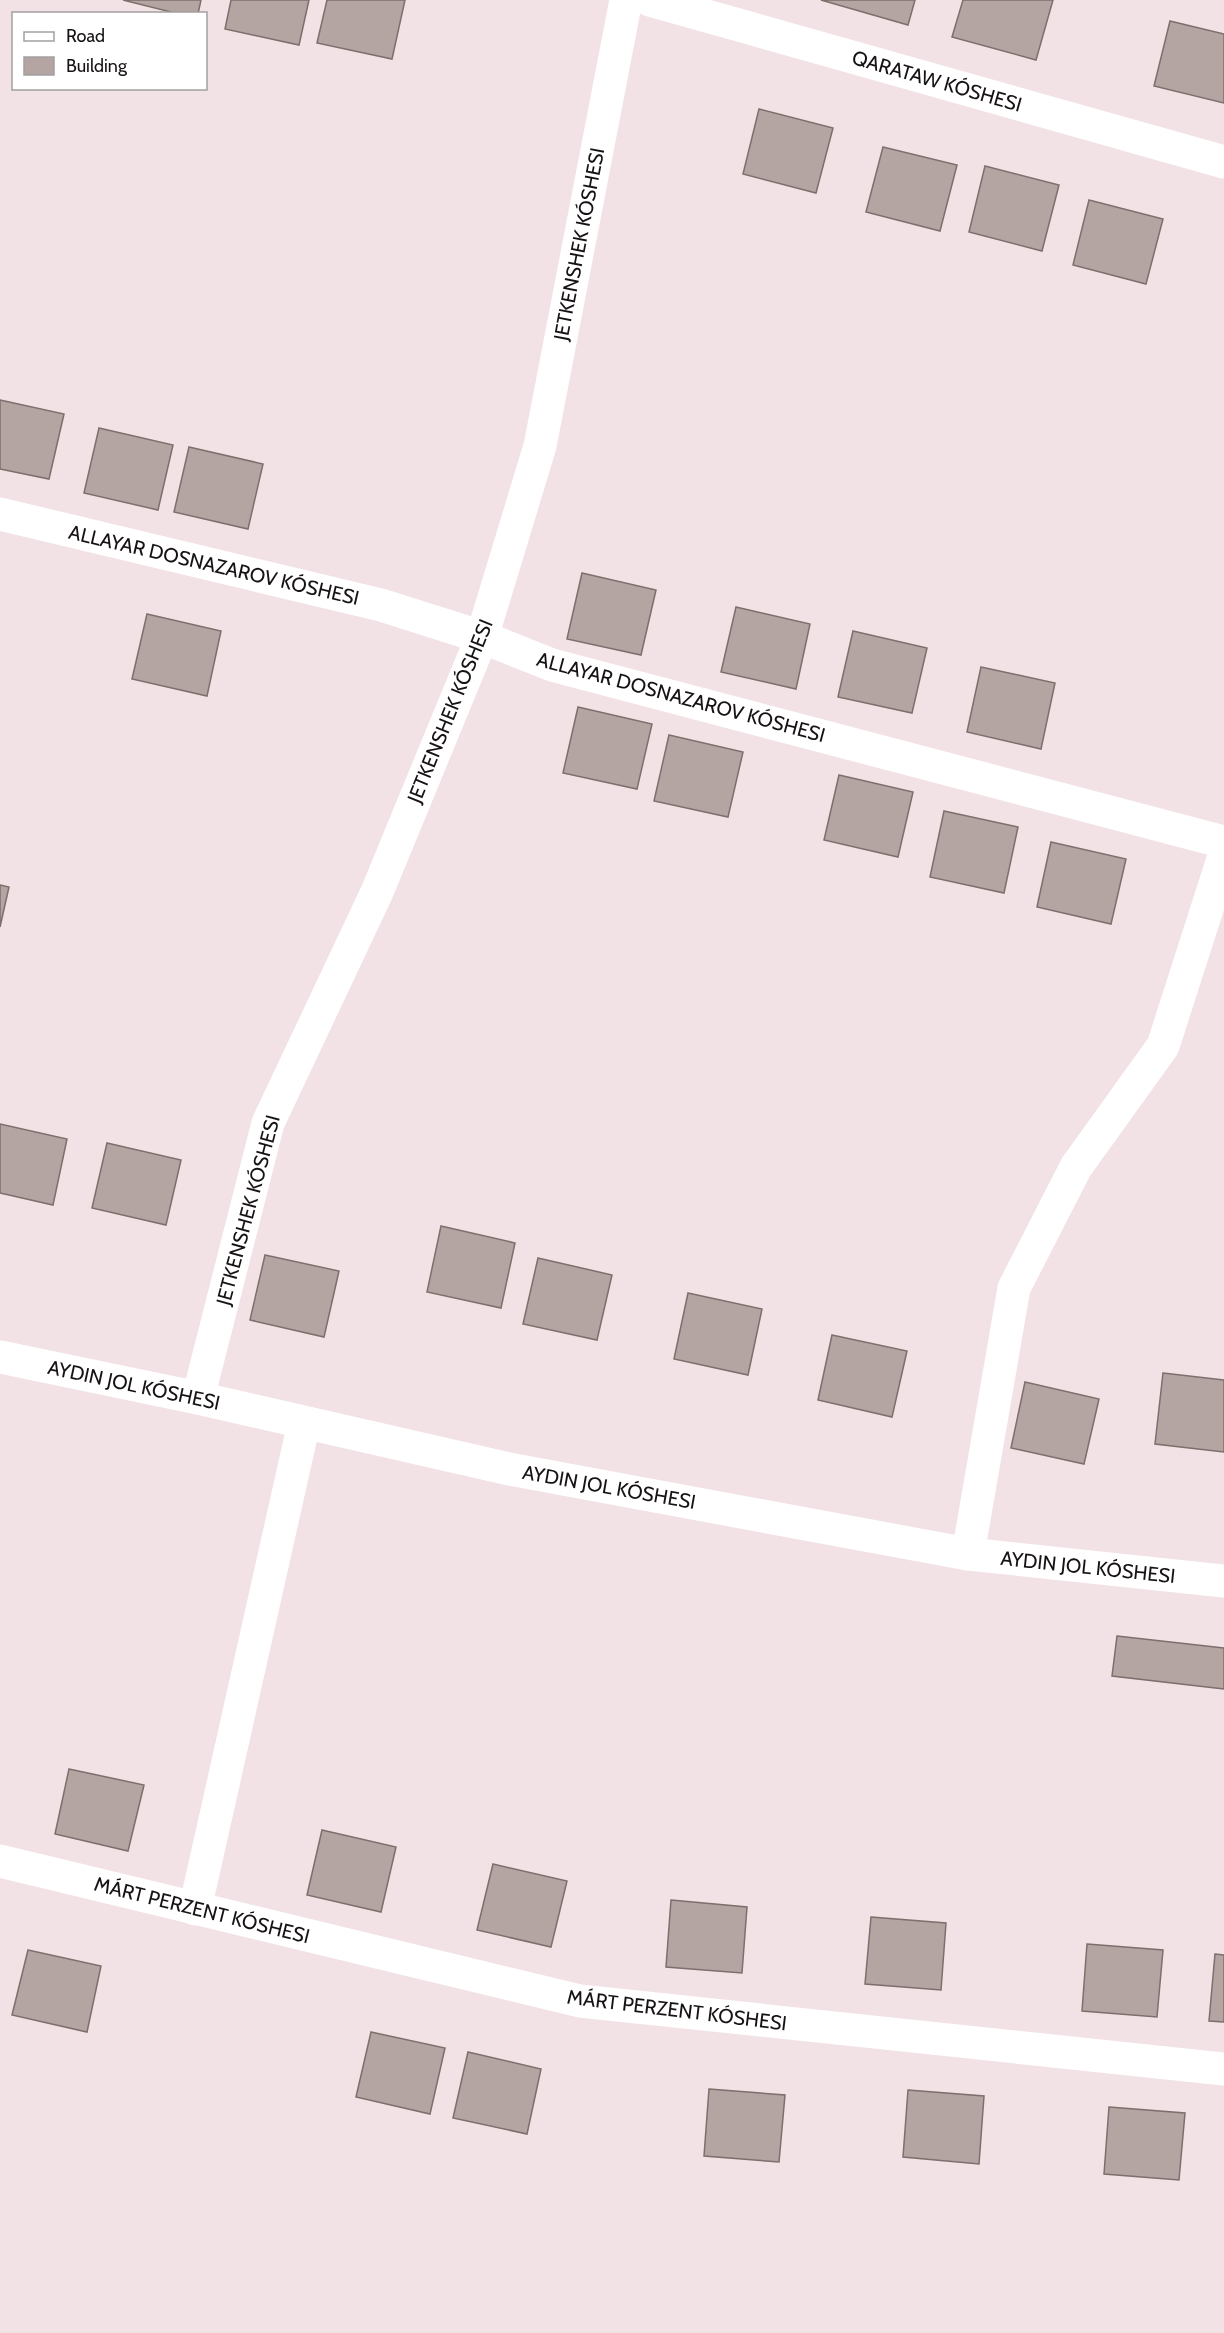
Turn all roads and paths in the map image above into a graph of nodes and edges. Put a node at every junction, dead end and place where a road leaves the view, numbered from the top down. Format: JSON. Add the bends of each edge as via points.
{"nodes":[{"id":1,"x":626,"y":0,"type":"edge"},
{"id":2,"x":650,"y":0,"type":"edge"},
{"id":3,"x":1224,"y":162,"type":"edge"},
{"id":4,"x":0,"y":514,"type":"edge"},
{"id":5,"x":482,"y":637,"type":"junction"},
{"id":6,"x":1224,"y":842,"type":"edge"},
{"id":7,"x":1224,"y":856,"type":"edge"},
{"id":8,"x":0,"y":1357,"type":"edge"},
{"id":9,"x":198,"y":1398,"type":"junction"},
{"id":10,"x":304,"y":1423,"type":"junction"},
{"id":11,"x":968,"y":1554,"type":"junction"},
{"id":12,"x":1224,"y":1581,"type":"edge"},
{"id":13,"x":0,"y":1861,"type":"edge"},
{"id":14,"x":195,"y":1909,"type":"junction"},
{"id":15,"x":1224,"y":2069,"type":"edge"}],
"edges":[{"from":1,"to":5,"type":"street","name":"JETKENSHEK KÓSHESI","via":[[540,446]]},
{"from":2,"to":3,"type":"street","name":"QARATAW KÓSHESI"},
{"from":4,"to":5,"type":"street","name":"ALLAYAR DOSNAZAROV KÓSHESI","via":[[381,605]]},
{"from":5,"to":6,"type":"street","name":"ALLAYAR DOSNAZAROV KÓSHESI","via":[[552,665]]},
{"from":5,"to":9,"type":"street","name":"JETKENSHEK KÓSHESI","via":[[377,892],[268,1123]]},
{"from":7,"to":11,"type":"street","via":[[1163,1046],[1076,1167],[1014,1288]]},
{"from":8,"to":9,"type":"street"},
{"from":9,"to":10,"type":"street"},
{"from":10,"to":11,"type":"street","via":[[509,1469]]},
{"from":10,"to":14,"type":"street"},
{"from":11,"to":12,"type":"street"},
{"from":13,"to":14,"type":"street","name":"MÁRT PERZENT KÓSHESI"},
{"from":14,"to":15,"type":"street","name":"MÁRT PERZENT KÓSHESI","via":[[580,2001]]}]}
